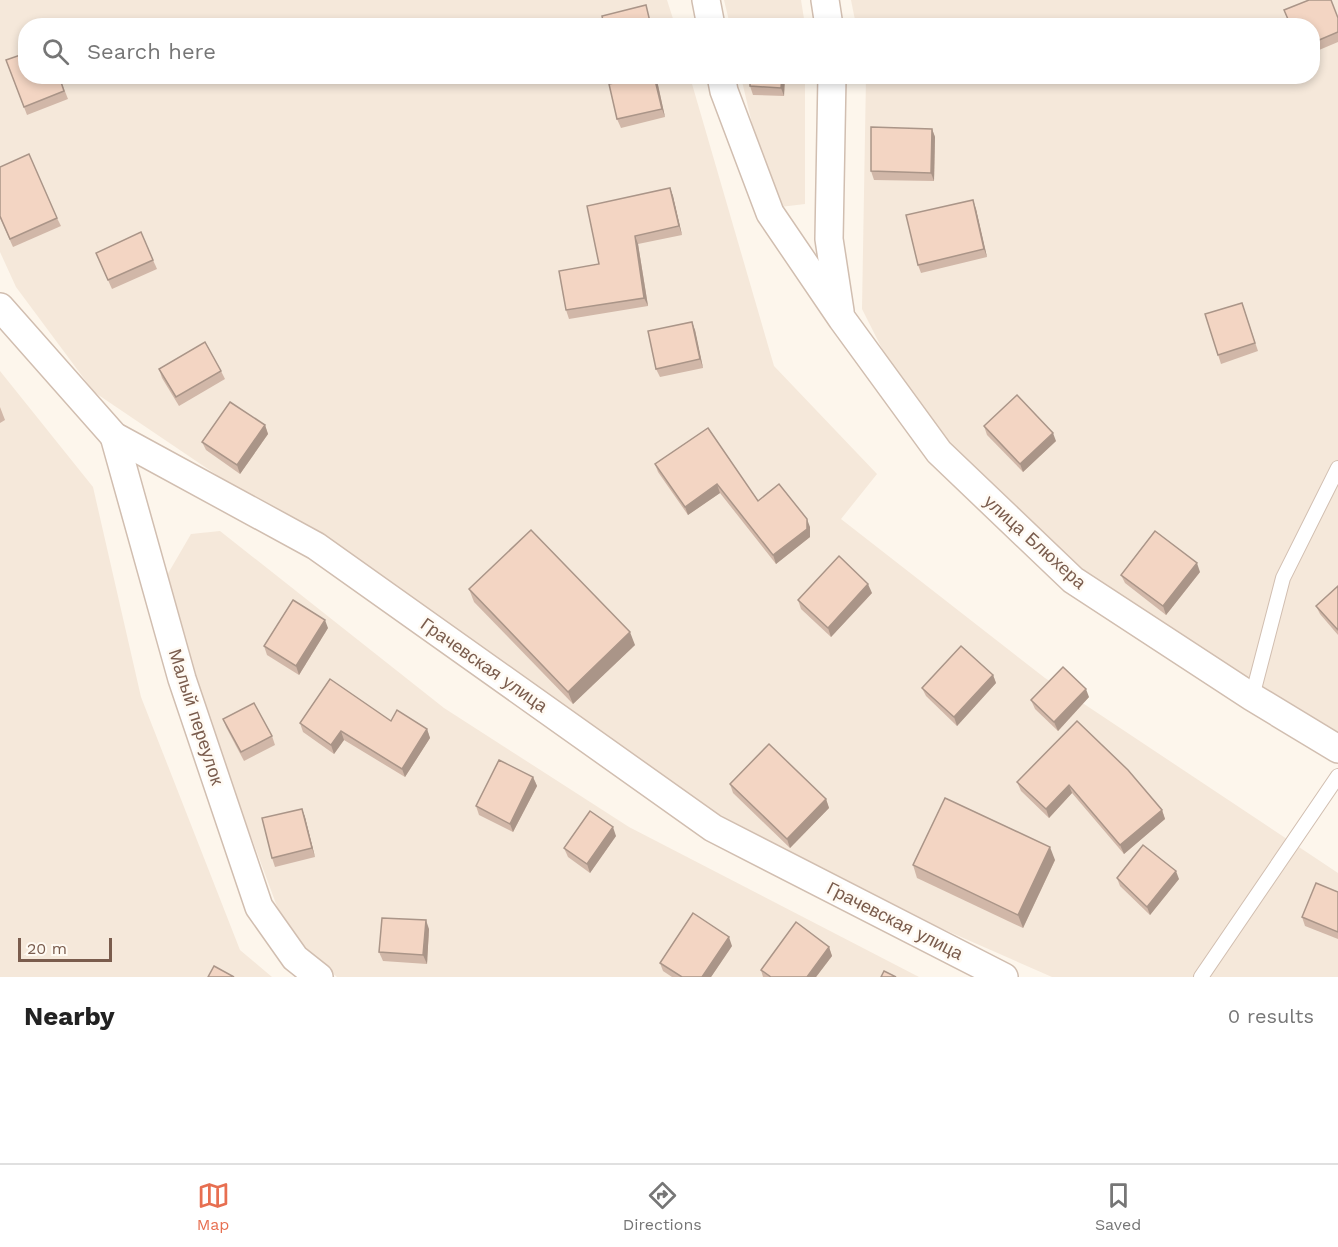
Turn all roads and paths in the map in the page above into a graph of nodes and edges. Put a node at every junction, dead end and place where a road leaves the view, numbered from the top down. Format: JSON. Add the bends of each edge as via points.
{"nodes":[{"id":1,"x":706,"y":0,"type":"edge"},
{"id":2,"x":825,"y":0,"type":"edge"},
{"id":3,"x":709,"y":18,"type":"edge"},
{"id":4,"x":828,"y":18,"type":"edge"},
{"id":5,"x":723,"y":84,"type":"edge"},
{"id":6,"x":832,"y":84,"type":"edge"},
{"id":7,"x":0,"y":307,"type":"edge"},
{"id":8,"x":842,"y":319,"type":"junction"},
{"id":9,"x":114,"y":436,"type":"junction"},
{"id":10,"x":1338,"y":468,"type":"edge"},
{"id":11,"x":1252,"y":697,"type":"junction"},
{"id":12,"x":1338,"y":749,"type":"edge"},
{"id":13,"x":1338,"y":776,"type":"edge"},
{"id":14,"x":319,"y":977,"type":"edge"},
{"id":15,"x":1004,"y":977,"type":"edge"},
{"id":16,"x":1201,"y":977,"type":"edge"}],
"edges":[{"from":1,"to":3,"type":"street"},
{"from":2,"to":4,"type":"street"},
{"from":5,"to":8,"type":"street","name":"улица Блюхера","via":[[770,213]]},
{"from":6,"to":8,"type":"street","name":"улица Блюхера","via":[[829,239]]},
{"from":7,"to":9,"type":"street","name":"Грачевская улица"},
{"from":8,"to":11,"type":"street","name":"улица Блюхера","via":[[939,452],[1073,580]]},
{"from":9,"to":14,"type":"street","name":"Малый переулок","via":[[182,679],[259,907],[295,958]]},
{"from":9,"to":15,"type":"street","name":"Грачевская улица","via":[[316,546],[713,828]]},
{"from":10,"to":11,"type":"lane","via":[[1282,578]]},
{"from":11,"to":12,"type":"street","name":"улица Блюхера"},
{"from":13,"to":16,"type":"lane"}]}
